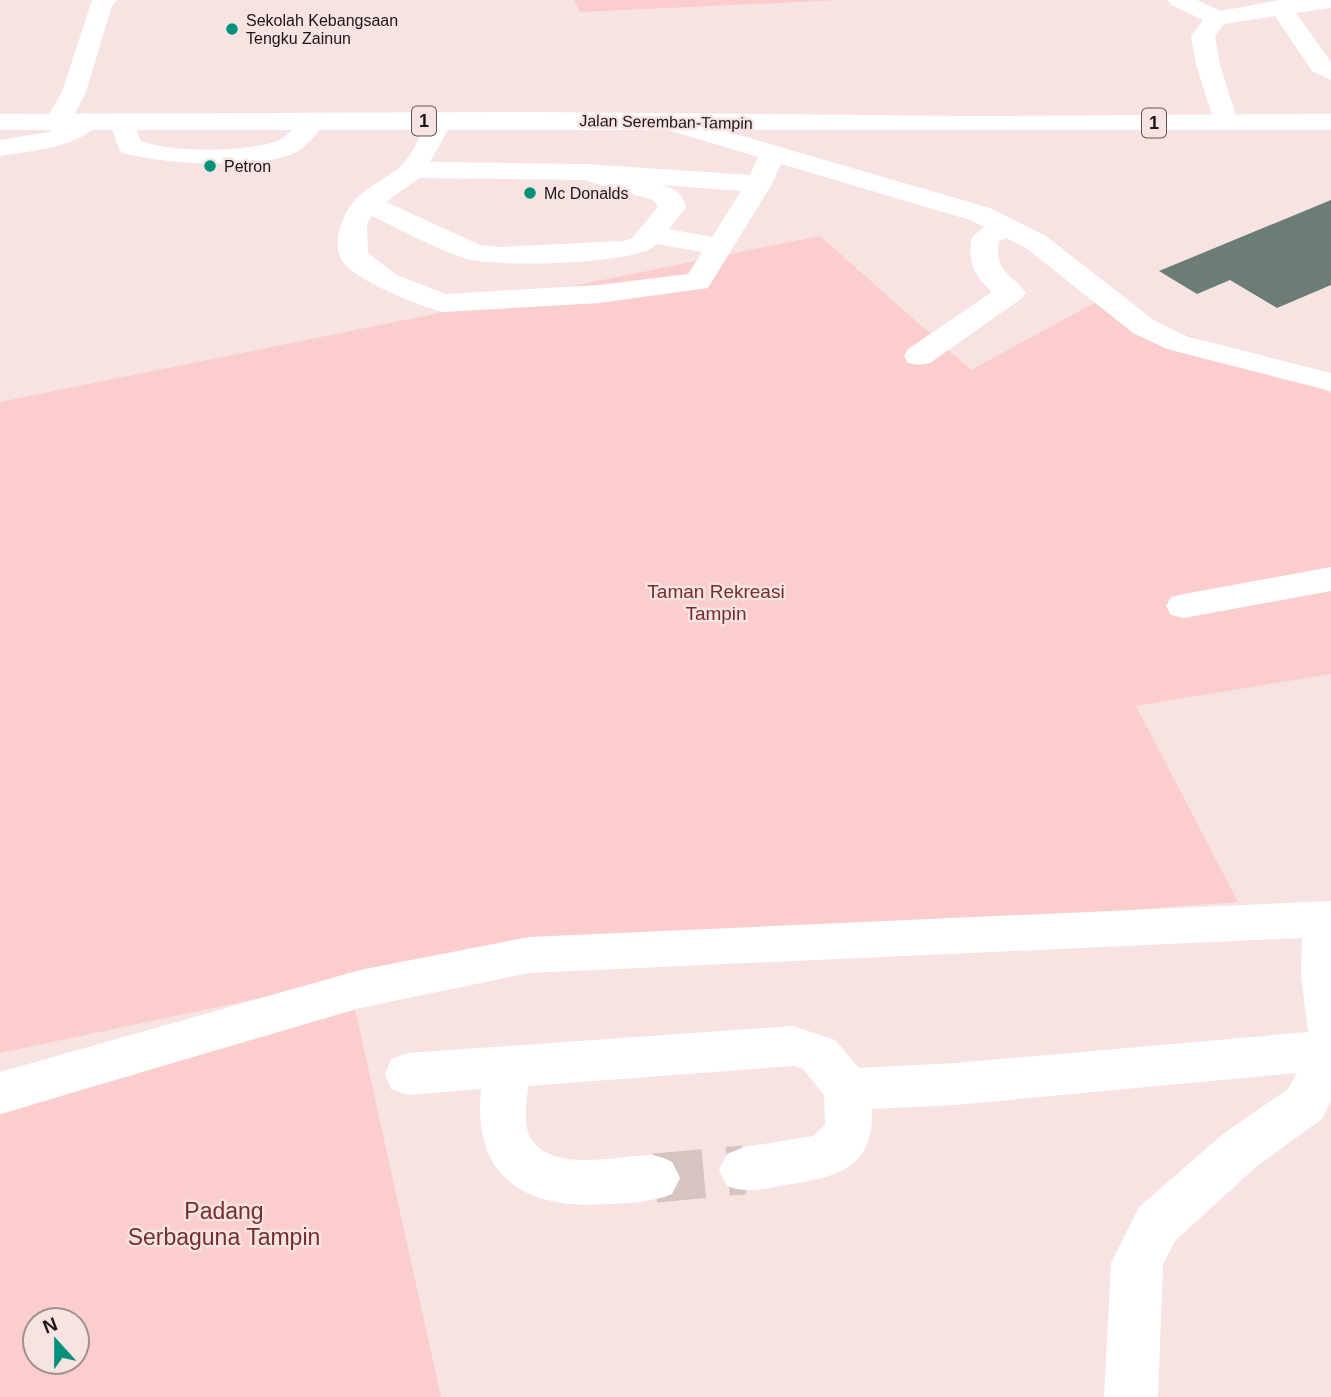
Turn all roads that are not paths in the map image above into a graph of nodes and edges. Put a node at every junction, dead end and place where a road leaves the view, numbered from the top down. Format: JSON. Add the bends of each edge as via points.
{"nodes":[{"id":1,"x":106,"y":0,"type":"edge"},
{"id":2,"x":1179,"y":0,"type":"edge"},
{"id":3,"x":1331,"y":1,"type":"edge"},
{"id":4,"x":1280,"y":7,"type":"junction"},
{"id":5,"x":1217,"y":18,"type":"junction"},
{"id":6,"x":1331,"y":73,"type":"edge"},
{"id":7,"x":58,"y":121,"type":"junction"},
{"id":8,"x":87,"y":121,"type":"junction"},
{"id":9,"x":440,"y":121,"type":"junction"},
{"id":10,"x":0,"y":122,"type":"edge"},
{"id":11,"x":667,"y":122,"type":"junction"},
{"id":12,"x":1225,"y":122,"type":"junction"},
{"id":13,"x":1331,"y":122,"type":"edge"},
{"id":14,"x":0,"y":148,"type":"edge"},
{"id":15,"x":774,"y":153,"type":"junction"},
{"id":16,"x":413,"y":170,"type":"junction"},
{"id":17,"x":585,"y":172,"type":"junction"},
{"id":18,"x":759,"y":184,"type":"junction"},
{"id":19,"x":367,"y":203,"type":"junction"},
{"id":20,"x":1006,"y":226,"type":"junction"},
{"id":21,"x":656,"y":227,"type":"junction"},
{"id":22,"x":724,"y":241,"type":"junction"},
{"id":23,"x":919,"y":356,"type":"dead end"},
{"id":24,"x":1295,"y":371,"type":"junction"},
{"id":25,"x":1331,"y":371,"type":"edge"},
{"id":26,"x":1331,"y":382,"type":"edge"},
{"id":27,"x":1331,"y":579,"type":"edge"},
{"id":28,"x":1184,"y":606,"type":"dead end"},
{"id":29,"x":1328,"y":919,"type":"edge"},
{"id":30,"x":1331,"y":1033,"type":"edge"},
{"id":31,"x":1331,"y":1052,"type":"edge"},
{"id":32,"x":506,"y":1068,"type":"junction"},
{"id":33,"x":408,"y":1074,"type":"dead end"},
{"id":34,"x":848,"y":1089,"type":"junction"},
{"id":35,"x":0,"y":1093,"type":"edge"},
{"id":36,"x":744,"y":1170,"type":"tunnel mouth"},
{"id":37,"x":655,"y":1178,"type":"tunnel mouth"},
{"id":38,"x":1131,"y":1397,"type":"edge"}],
"edges":[{"from":1,"to":7,"type":"main road","via":[[74,92]]},
{"from":2,"to":5,"type":"main road"},
{"from":3,"to":4,"type":"main road"},
{"from":4,"to":5,"type":"main road"},
{"from":4,"to":6,"type":"main road","via":[[1321,66]]},
{"from":5,"to":12,"type":"main road","via":[[1203,36]]},
{"from":7,"to":8,"type":"main road"},
{"from":7,"to":10,"type":"main road"},
{"from":8,"to":9,"type":"main road","name":"Jalan Seremban-Tampin","number":"1","via":[[122,121],[130,146],[163,155],[273,150],[290,145],[312,122]]},
{"from":8,"to":14,"type":"main road","via":[[56,139]]},
{"from":9,"to":11,"type":"main road","name":"Jalan Seremban-Tampin","number":"1"},
{"from":9,"to":16,"type":"main road"},
{"from":11,"to":12,"type":"main road","name":"Jalan Seremban-Tampin","number":"1"},
{"from":11,"to":15,"type":"main road"},
{"from":12,"to":13,"type":"main road","name":"Jalan Seremban-Tampin","number":"1"},
{"from":15,"to":18,"type":"main road"},
{"from":15,"to":20,"type":"main road","via":[[980,214]]},
{"from":16,"to":17,"type":"main road"},
{"from":16,"to":19,"type":"main road"},
{"from":17,"to":18,"type":"main road"},
{"from":17,"to":21,"type":"main road","via":[[671,200],[672,208]]},
{"from":18,"to":22,"type":"main road"},
{"from":19,"to":21,"type":"main road","via":[[473,253],[499,256],[628,249],[642,244]]},
{"from":19,"to":22,"type":"main road","via":[[353,224],[354,256],[387,281],[443,303],[599,294],[698,282]]},
{"from":20,"to":23,"type":"main road","via":[[986,237],[982,255],[992,279],[1011,293]]},
{"from":20,"to":24,"type":"main road","via":[[1036,242],[1143,327],[1178,343]]},
{"from":21,"to":22,"type":"main road"},
{"from":24,"to":25,"type":"main road"},
{"from":24,"to":26,"type":"main road"},
{"from":27,"to":28,"type":"main road"},
{"from":29,"to":30,"type":"main road","via":[[1323,975]]},
{"from":29,"to":35,"type":"main road","via":[[529,955],[360,989]]},
{"from":31,"to":34,"type":"main road"},
{"from":31,"to":38,"type":"main road","via":[[1305,1104],[1240,1150],[1157,1224],[1137,1263]]},
{"from":32,"to":33,"type":"main road"},
{"from":32,"to":34,"type":"main road","via":[[793,1046],[819,1054]]},
{"from":32,"to":37,"type":"main road","via":[[504,1123],[509,1147],[522,1162],[544,1177],[575,1182]]},
{"from":34,"to":36,"type":"main road","via":[[849,1133],[826,1156]]}]}
